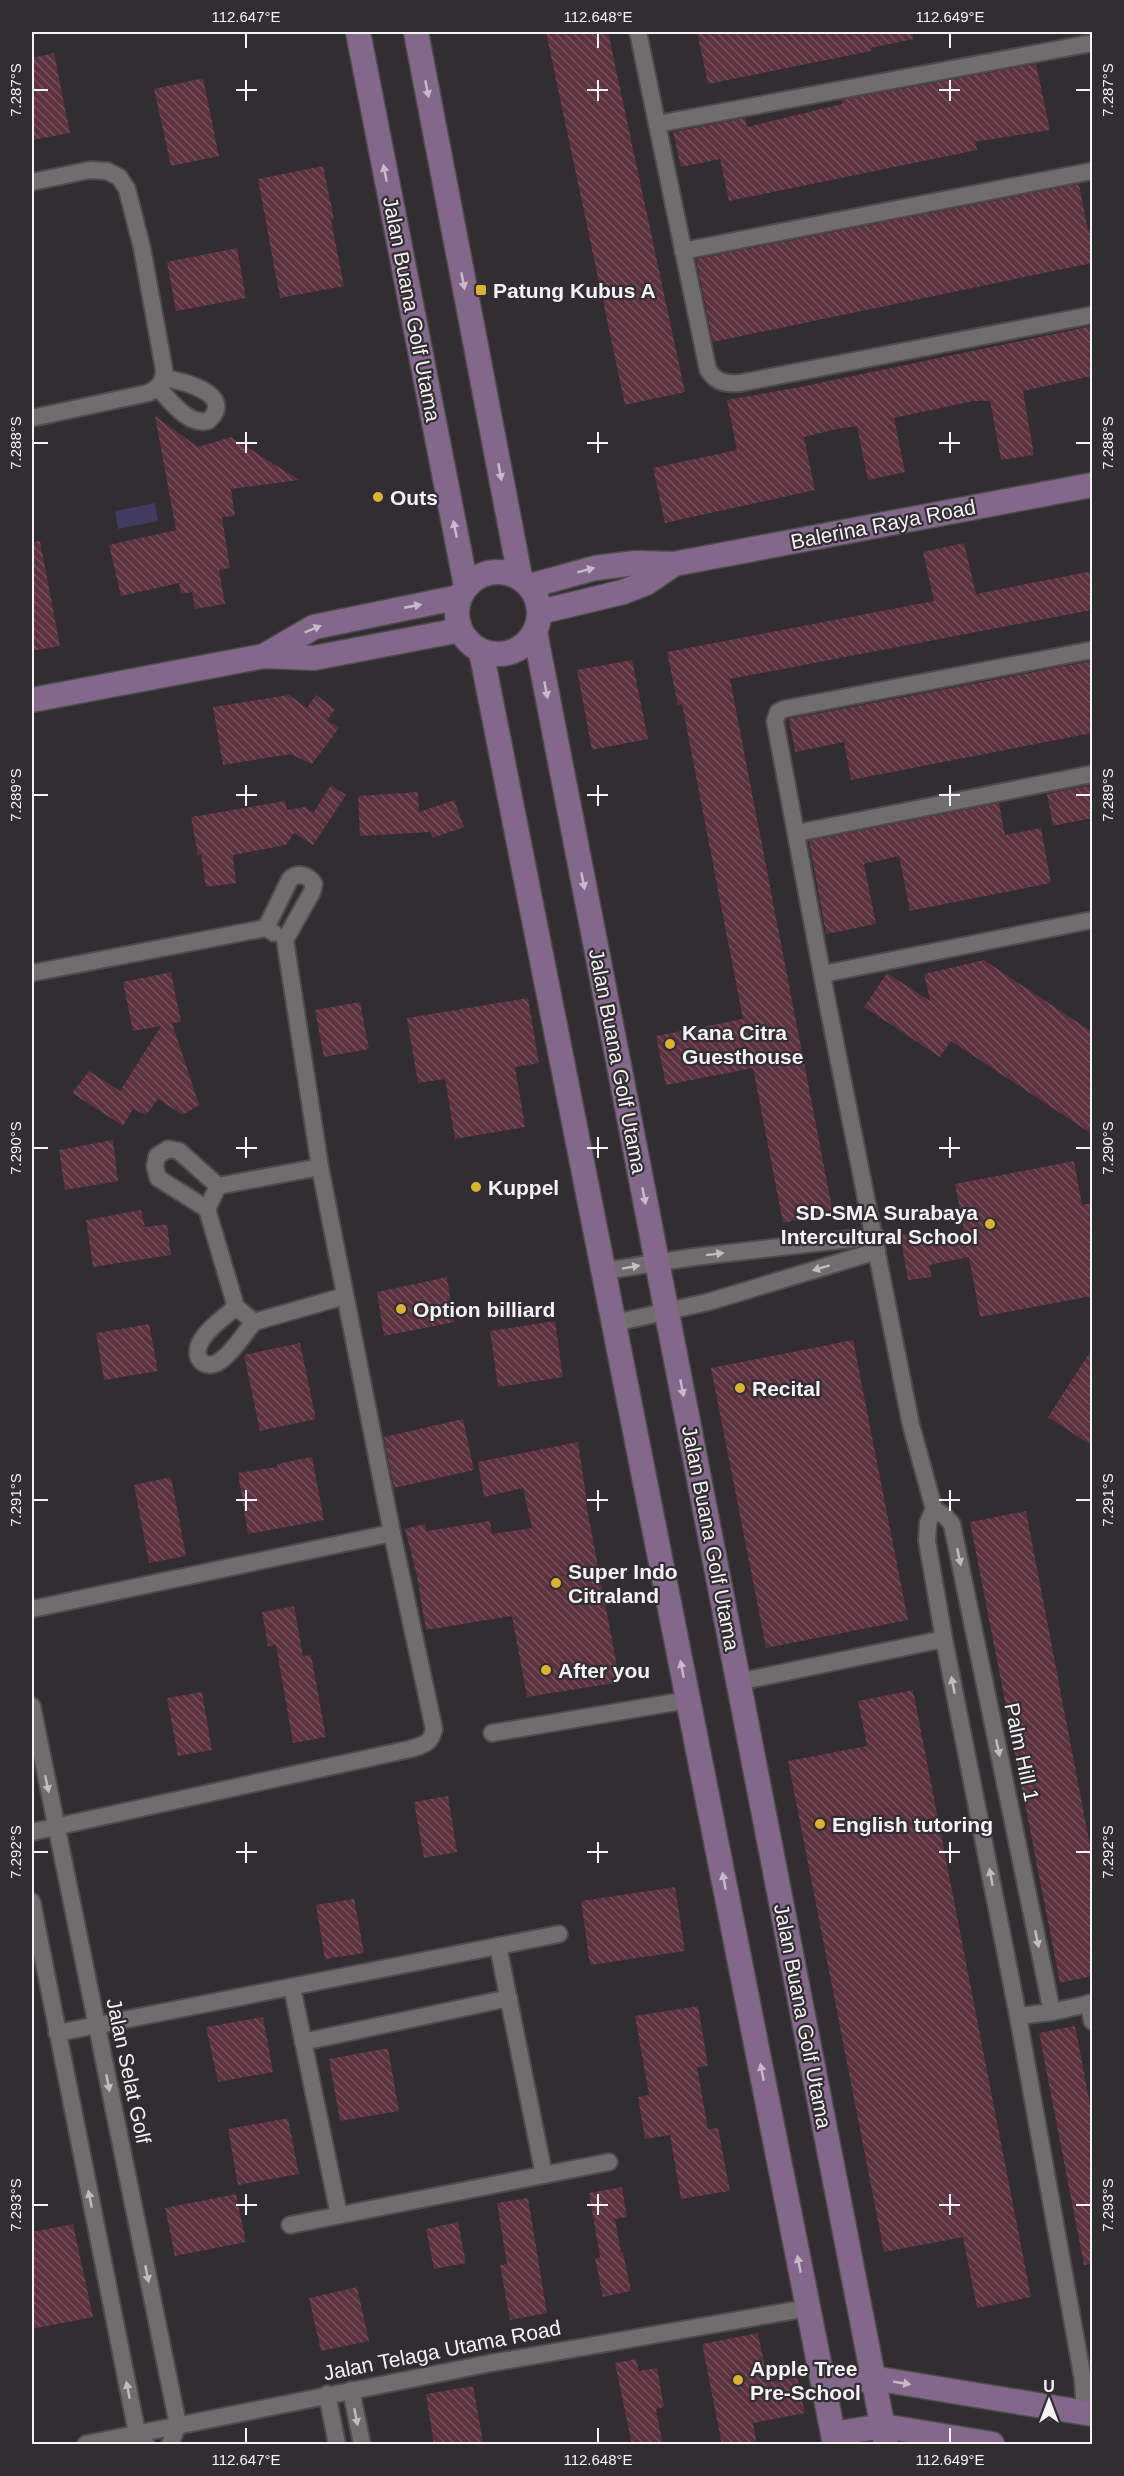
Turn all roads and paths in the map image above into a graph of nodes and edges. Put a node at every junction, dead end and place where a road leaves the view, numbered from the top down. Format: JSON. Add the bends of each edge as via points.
{"nodes":[{"id":1,"x":358,"y":32,"type":"edge"},
{"id":2,"x":416,"y":32,"type":"edge"},
{"id":3,"x":638,"y":32,"type":"edge"},
{"id":4,"x":1092,"y":43,"type":"edge"},
{"id":5,"x":657,"y":124,"type":"junction"},
{"id":6,"x":1092,"y":171,"type":"edge"},
{"id":7,"x":32,"y":182,"type":"edge"},
{"id":8,"x":683,"y":251,"type":"junction"},
{"id":9,"x":1092,"y":315,"type":"edge"},
{"id":10,"x":32,"y":418,"type":"edge"},
{"id":11,"x":1092,"y":484,"type":"edge"},
{"id":12,"x":674,"y":564,"type":"junction"},
{"id":13,"x":525,"y":582,"type":"junction"},
{"id":14,"x":463,"y":591,"type":"junction"},
{"id":15,"x":537,"y":622,"type":"junction"},
{"id":16,"x":460,"y":630,"type":"junction"},
{"id":17,"x":1092,"y":650,"type":"edge"},
{"id":18,"x":481,"y":651,"type":"junction"},
{"id":19,"x":264,"y":656,"type":"junction"},
{"id":20,"x":32,"y":700,"type":"edge"},
{"id":21,"x":1092,"y":774,"type":"edge"},
{"id":22,"x":797,"y":833,"type":"junction"},
{"id":23,"x":1092,"y":920,"type":"edge"},
{"id":24,"x":266,"y":928,"type":"junction"},
{"id":25,"x":285,"y":940,"type":"junction"},
{"id":26,"x":32,"y":973,"type":"edge"},
{"id":27,"x":823,"y":974,"type":"junction"},
{"id":28,"x":320,"y":1167,"type":"junction"},
{"id":29,"x":218,"y":1186,"type":"junction"},
{"id":30,"x":207,"y":1209,"type":"junction"},
{"id":31,"x":876,"y":1243,"type":"junction"},
{"id":32,"x":657,"y":1262,"type":"junction"},
{"id":33,"x":604,"y":1271,"type":"junction"},
{"id":34,"x":345,"y":1296,"type":"junction"},
{"id":35,"x":236,"y":1307,"type":"junction"},
{"id":36,"x":667,"y":1313,"type":"junction"},
{"id":37,"x":254,"y":1322,"type":"junction"},
{"id":38,"x":615,"y":1323,"type":"junction"},
{"id":39,"x":934,"y":1509,"type":"junction"},
{"id":40,"x":392,"y":1533,"type":"junction"},
{"id":41,"x":32,"y":1609,"type":"edge"},
{"id":42,"x":944,"y":1639,"type":"junction"},
{"id":43,"x":738,"y":1682,"type":"junction"},
{"id":44,"x":688,"y":1700,"type":"junction"},
{"id":45,"x":32,"y":1706,"type":"edge"},
{"id":46,"x":492,"y":1733,"type":"dead end"},
{"id":47,"x":56,"y":1827,"type":"junction"},
{"id":48,"x":32,"y":1832,"type":"edge"},
{"id":49,"x":32,"y":1902,"type":"edge"},
{"id":50,"x":559,"y":1934,"type":"dead end"},
{"id":51,"x":498,"y":1946,"type":"junction"},
{"id":52,"x":291,"y":1987,"type":"junction"},
{"id":53,"x":509,"y":1998,"type":"junction"},
{"id":54,"x":1091,"y":2003,"type":"edge"},
{"id":55,"x":1052,"y":2012,"type":"junction"},
{"id":56,"x":1018,"y":2016,"type":"junction"},
{"id":57,"x":1092,"y":2021,"type":"edge"},
{"id":58,"x":97,"y":2025,"type":"junction"},
{"id":59,"x":57,"y":2033,"type":"junction"},
{"id":60,"x":303,"y":2042,"type":"junction"},
{"id":61,"x":609,"y":2162,"type":"dead end"},
{"id":62,"x":544,"y":2175,"type":"junction"},
{"id":63,"x":339,"y":2215,"type":"junction"},
{"id":64,"x":290,"y":2225,"type":"dead end"},
{"id":65,"x":808,"y":2308,"type":"junction"},
{"id":66,"x":873,"y":2378,"type":"junction"},
{"id":67,"x":824,"y":2387,"type":"junction"},
{"id":68,"x":351,"y":2390,"type":"junction"},
{"id":69,"x":327,"y":2394,"type":"junction"},
{"id":70,"x":1089,"y":2414,"type":"edge"},
{"id":71,"x":178,"y":2425,"type":"junction"},
{"id":72,"x":884,"y":2435,"type":"edge"},
{"id":73,"x":141,"y":2439,"type":"edge"},
{"id":74,"x":834,"y":2439,"type":"edge"},
{"id":75,"x":86,"y":2445,"type":"edge"},
{"id":76,"x":170,"y":2445,"type":"edge"},
{"id":77,"x":337,"y":2445,"type":"edge"},
{"id":78,"x":362,"y":2445,"type":"edge"},
{"id":79,"x":992,"y":2445,"type":"edge"}],
"edges":[{"from":14,"to":1,"type":"main road","name":"Jalan Buana Golf Utama","one_way":true},
{"from":2,"to":13,"type":"main road","one_way":true},
{"from":3,"to":5,"type":"street"},
{"from":4,"to":5,"type":"street"},
{"from":5,"to":8,"type":"street"},
{"from":6,"to":8,"type":"street"},
{"from":7,"to":10,"type":"street","via":[[90,170],[108,171],[119,177],[127,189],[142,248],[163,361],[161,383],[133,397]]},
{"from":8,"to":9,"type":"street","via":[[708,370],[715,380],[726,384]]},
{"from":11,"to":12,"type":"main road","name":"Balerina Raya Road"},
{"from":13,"to":12,"type":"main road","name":"Balerina Raya Road","one_way":true,"via":[[634,563]]},
{"from":12,"to":15,"type":"main road","name":"Balerina Raya Road","via":[[646,583]]},
{"from":13,"to":14,"type":"main road","via":[[497,571],[475,578]]},
{"from":13,"to":15,"type":"main road","via":[[537,598]]},
{"from":14,"to":16,"type":"main road","via":[[457,608]]},
{"from":19,"to":14,"type":"main road","one_way":true,"via":[[314,627]]},
{"from":15,"to":18,"type":"main road","via":[[518,650],[494,654]]},
{"from":15,"to":32,"type":"main road","name":"Jalan Buana Golf Utama","one_way":true},
{"from":16,"to":18,"type":"main road"},
{"from":16,"to":19,"type":"main road","via":[[314,658]]},
{"from":17,"to":22,"type":"street","name":"Palm Hill 1","via":[[778,712],[776,729]]},
{"from":18,"to":33,"type":"main road"},
{"from":19,"to":20,"type":"main road"},
{"from":21,"to":22,"type":"street"},
{"from":22,"to":27,"type":"street","name":"Palm Hill 1"},
{"from":23,"to":27,"type":"street"},
{"from":24,"to":25,"type":"street"},
{"from":24,"to":25,"type":"street","via":[[290,879],[300,874],[311,879],[312,892]]},
{"from":24,"to":26,"type":"street"},
{"from":25,"to":28,"type":"street"},
{"from":27,"to":31,"type":"street","name":"Palm Hill 1"},
{"from":28,"to":29,"type":"street"},
{"from":28,"to":34,"type":"street"},
{"from":29,"to":30,"type":"street"},
{"from":29,"to":30,"type":"street","via":[[179,1151],[168,1149],[157,1156],[158,1178]]},
{"from":30,"to":35,"type":"street"},
{"from":32,"to":31,"type":"street","one_way":true},
{"from":31,"to":36,"type":"street","one_way":true},
{"from":31,"to":39,"type":"street","name":"Palm Hill 1","via":[[912,1425]]},
{"from":33,"to":32,"type":"street","one_way":true},
{"from":32,"to":36,"type":"main road","name":"Jalan Buana Golf Utama"},
{"from":33,"to":38,"type":"main road"},
{"from":34,"to":37,"type":"street"},
{"from":34,"to":40,"type":"street"},
{"from":35,"to":37,"type":"street"},
{"from":35,"to":37,"type":"street","via":[[200,1342],[198,1359],[211,1365],[221,1360]]},
{"from":36,"to":38,"type":"street"},
{"from":36,"to":43,"type":"main road","name":"Jalan Buana Golf Utama","one_way":true},
{"from":44,"to":38,"type":"main road","one_way":true},
{"from":39,"to":42,"type":"street","name":"Palm Hill 1","via":[[927,1541]]},
{"from":39,"to":55,"type":"street","name":"Palm Hill 1","one_way":true,"via":[[952,1524]]},
{"from":40,"to":41,"type":"street"},
{"from":40,"to":47,"type":"street","via":[[434,1729],[427,1744]]},
{"from":42,"to":43,"type":"street"},
{"from":56,"to":42,"type":"street","name":"Palm Hill 1","one_way":true},
{"from":43,"to":66,"type":"main road","name":"Jalan Buana Golf Utama"},
{"from":44,"to":46,"type":"street"},
{"from":65,"to":44,"type":"main road","one_way":true},
{"from":45,"to":47,"type":"street","name":"Jalan Selat Golf","one_way":true},
{"from":47,"to":48,"type":"street"},
{"from":47,"to":58,"type":"street","name":"Jalan Selat Golf"},
{"from":49,"to":59,"type":"street"},
{"from":50,"to":51,"type":"street"},
{"from":51,"to":52,"type":"street"},
{"from":51,"to":53,"type":"street"},
{"from":52,"to":58,"type":"street"},
{"from":52,"to":60,"type":"street"},
{"from":53,"to":60,"type":"street"},
{"from":53,"to":62,"type":"street"},
{"from":54,"to":55,"type":"street"},
{"from":54,"to":57,"type":"street"},
{"from":55,"to":56,"type":"street"},
{"from":56,"to":70,"type":"street","name":"Palm Hill 1"},
{"from":58,"to":59,"type":"street"},
{"from":58,"to":71,"type":"street","name":"Jalan Selat Golf","one_way":true},
{"from":73,"to":59,"type":"street","one_way":true},
{"from":60,"to":63,"type":"street"},
{"from":61,"to":62,"type":"street"},
{"from":62,"to":63,"type":"street"},
{"from":63,"to":64,"type":"street"},
{"from":65,"to":67,"type":"main road"},
{"from":65,"to":68,"type":"street","name":"Jalan Telaga Utama Road"},
{"from":66,"to":67,"type":"main road"},
{"from":66,"to":70,"type":"main road","one_way":true},
{"from":66,"to":72,"type":"main road","name":"Jalan Buana Golf Utama"},
{"from":67,"to":74,"type":"main road"},
{"from":68,"to":69,"type":"street","name":"Jalan Telaga Utama Road"},
{"from":68,"to":78,"type":"street","one_way":true},
{"from":69,"to":71,"type":"street","name":"Jalan Telaga Utama Road"},
{"from":69,"to":77,"type":"street"},
{"from":71,"to":73,"type":"street","name":"Jalan Telaga Utama Road"},
{"from":71,"to":76,"type":"street"},
{"from":72,"to":74,"type":"main road"},
{"from":72,"to":79,"type":"main road"},
{"from":73,"to":75,"type":"street","name":"Jalan Telaga Utama Road"}]}
